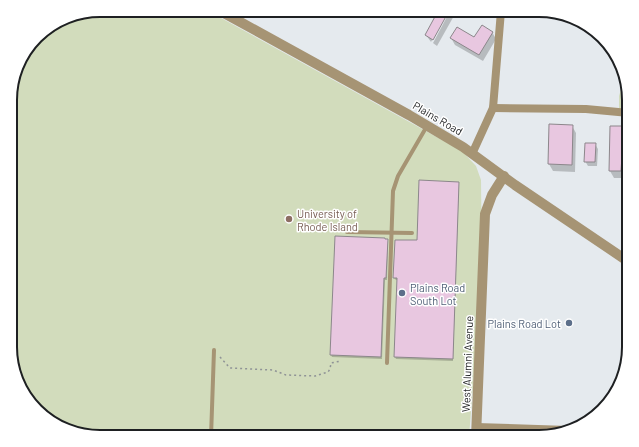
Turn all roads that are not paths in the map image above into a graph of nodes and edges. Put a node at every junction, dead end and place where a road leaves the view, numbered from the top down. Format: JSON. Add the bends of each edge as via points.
{"nodes":[{"id":1,"x":231,"y":17,"type":"edge"},
{"id":2,"x":501,"y":17,"type":"edge"},
{"id":3,"x":493,"y":108,"type":"junction"},
{"id":4,"x":622,"y":112,"type":"edge"},
{"id":5,"x":427,"y":126,"type":"junction"},
{"id":6,"x":472,"y":154,"type":"junction"},
{"id":7,"x":504,"y":176,"type":"junction"},
{"id":8,"x":347,"y":232,"type":"dead end"},
{"id":9,"x":392,"y":233,"type":"junction"},
{"id":10,"x":412,"y":233,"type":"dead end"},
{"id":11,"x":622,"y":257,"type":"edge"},
{"id":12,"x":214,"y":350,"type":"road end"},
{"id":13,"x":387,"y":363,"type":"dead end"},
{"id":14,"x":211,"y":430,"type":"edge"},
{"id":15,"x":476,"y":430,"type":"edge"}],
"edges":[{"from":1,"to":5,"type":"street","name":"Plains Road"},
{"from":2,"to":3,"type":"street"},
{"from":3,"to":4,"type":"street","via":[[586,109]]},
{"from":3,"to":6,"type":"street"},
{"from":5,"to":6,"type":"street","name":"Plains Road"},
{"from":5,"to":9,"type":"lane","via":[[398,176],[393,191]]},
{"from":6,"to":7,"type":"street","name":"Plains Road"},
{"from":7,"to":11,"type":"street","name":"Plains Road"},
{"from":7,"to":15,"type":"street","name":"West Alumni Avenue","via":[[492,195],[486,214]]},
{"from":8,"to":9,"type":"lane"},
{"from":9,"to":10,"type":"lane"},
{"from":9,"to":13,"type":"lane"},
{"from":12,"to":14,"type":"lane"}]}
